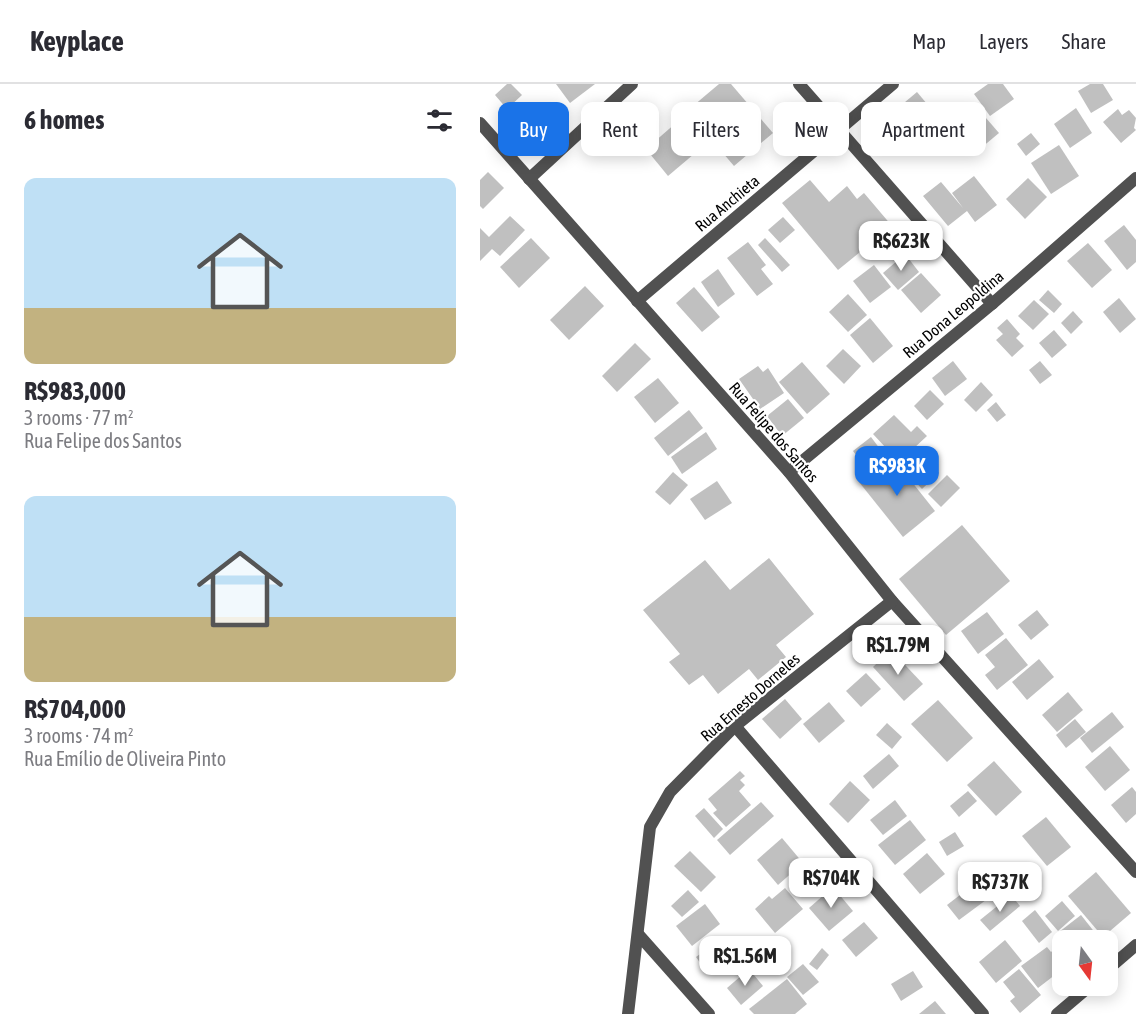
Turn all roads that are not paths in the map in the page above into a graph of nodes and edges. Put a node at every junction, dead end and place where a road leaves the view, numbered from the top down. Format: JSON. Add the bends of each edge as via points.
{"nodes":[{"id":1,"x":632,"y":84,"type":"edge"},
{"id":2,"x":799,"y":84,"type":"edge"},
{"id":3,"x":893,"y":84,"type":"edge"},
{"id":4,"x":815,"y":102,"type":"edge"},
{"id":5,"x":849,"y":121,"type":"edge"},
{"id":6,"x":480,"y":123,"type":"edge"},
{"id":7,"x":849,"y":139,"type":"edge"},
{"id":8,"x":808,"y":156,"type":"edge"},
{"id":9,"x":1136,"y":178,"type":"edge"},
{"id":10,"x":529,"y":179,"type":"junction"},
{"id":11,"x":637,"y":300,"type":"junction"},
{"id":12,"x":992,"y":304,"type":"junction"},
{"id":13,"x":789,"y":472,"type":"junction"},
{"id":14,"x":892,"y":601,"type":"junction"},
{"id":15,"x":735,"y":726,"type":"junction"},
{"id":16,"x":1136,"y":872,"type":"edge"},
{"id":17,"x":638,"y":934,"type":"junction"},
{"id":18,"x":1136,"y":945,"type":"edge"},
{"id":19,"x":1118,"y":961,"type":"edge"},
{"id":20,"x":1078,"y":996,"type":"edge"},
{"id":21,"x":628,"y":1014,"type":"edge"},
{"id":22,"x":709,"y":1014,"type":"edge"},
{"id":23,"x":983,"y":1014,"type":"edge"},
{"id":24,"x":1057,"y":1014,"type":"edge"}],
"edges":[{"from":1,"to":10,"type":"street"},
{"from":2,"to":4,"type":"street"},
{"from":3,"to":5,"type":"street","name":"Rua Anchieta"},
{"from":6,"to":10,"type":"street","name":"Rua Felipe dos Santos"},
{"from":7,"to":12,"type":"street"},
{"from":8,"to":11,"type":"street","name":"Rua Anchieta"},
{"from":9,"to":12,"type":"street","name":"Rua Dona Leopoldina"},
{"from":10,"to":11,"type":"street","name":"Rua Felipe dos Santos"},
{"from":11,"to":13,"type":"street","name":"Rua Felipe dos Santos"},
{"from":12,"to":13,"type":"street","name":"Rua Dona Leopoldina"},
{"from":13,"to":14,"type":"street","name":"Rua Felipe dos Santos"},
{"from":14,"to":15,"type":"street","name":"Rua Ernesto Dorneles"},
{"from":14,"to":16,"type":"street","name":"Rua Felipe dos Santos"},
{"from":15,"to":17,"type":"street","name":"Rua Ernesto Dorneles","via":[[670,792],[651,827]]},
{"from":15,"to":23,"type":"street"},
{"from":17,"to":21,"type":"street","name":"Rua Ernesto Dorneles"},
{"from":17,"to":22,"type":"street"},
{"from":18,"to":19,"type":"street"},
{"from":20,"to":24,"type":"street"}]}
